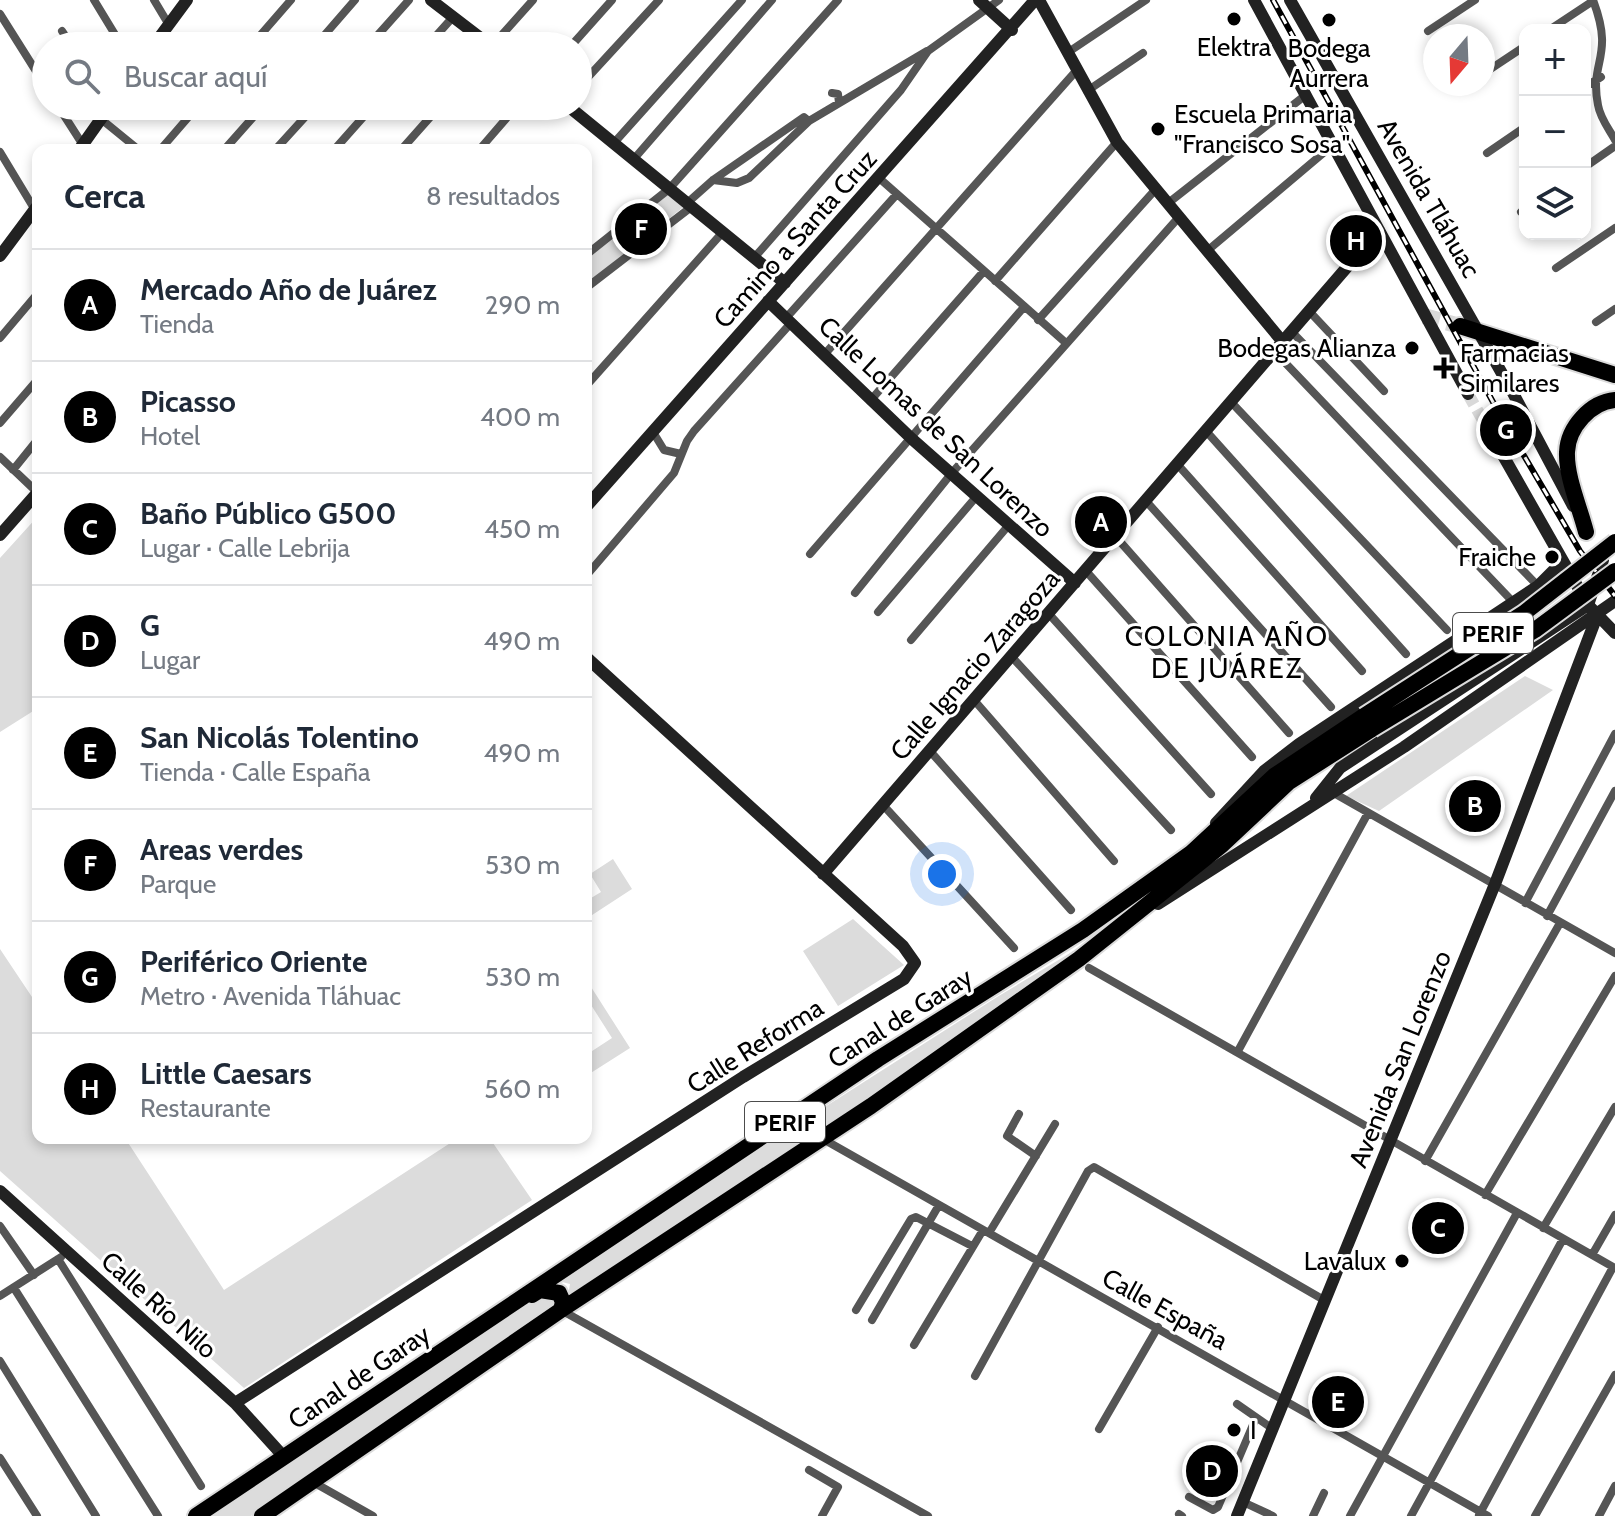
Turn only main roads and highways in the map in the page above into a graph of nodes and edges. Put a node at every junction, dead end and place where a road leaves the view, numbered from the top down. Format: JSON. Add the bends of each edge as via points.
{"nodes":[{"id":1,"x":1460,"y":326,"type":"tunnel mouth"},
{"id":2,"x":1615,"y":375,"type":"edge"},
{"id":3,"x":1615,"y":400,"type":"edge"},
{"id":4,"x":1586,"y":532,"type":"road end"},
{"id":5,"x":1615,"y":542,"type":"edge"},
{"id":6,"x":1609,"y":566,"type":"edge"},
{"id":7,"x":1368,"y":722,"type":"junction"},
{"id":8,"x":509,"y":1305,"type":"junction"},
{"id":9,"x":561,"y":1310,"type":"junction"},
{"id":10,"x":196,"y":1516,"type":"edge"},
{"id":11,"x":262,"y":1516,"type":"edge"}],
"edges":[{"from":1,"to":2,"type":"highway"},
{"from":3,"to":4,"type":"highway","via":[[1585,413],[1567,453]]},
{"from":5,"to":7,"type":"highway","name":"Canal de Garay","number":"PERIF","bridge":true},
{"from":6,"to":7,"type":"highway","name":"Canal de Garay","number":"PERIF","bridge":true,"via":[[1535,630]]},
{"from":7,"to":8,"type":"highway","name":"Canal de Garay","number":"PERIF","via":[[1274,776],[1200,845],[1059,946],[878,1059]]},
{"from":7,"to":9,"type":"highway","name":"Canal de Garay","number":"PERIF","via":[[1289,782],[1133,920],[822,1139]]},
{"from":8,"to":9,"type":"highway","via":[[551,1290],[559,1293]]},
{"from":8,"to":10,"type":"highway","name":"Canal de Garay","number":"PERIF"},
{"from":9,"to":11,"type":"highway","name":"Canal de Garay","number":"PERIF"}]}
